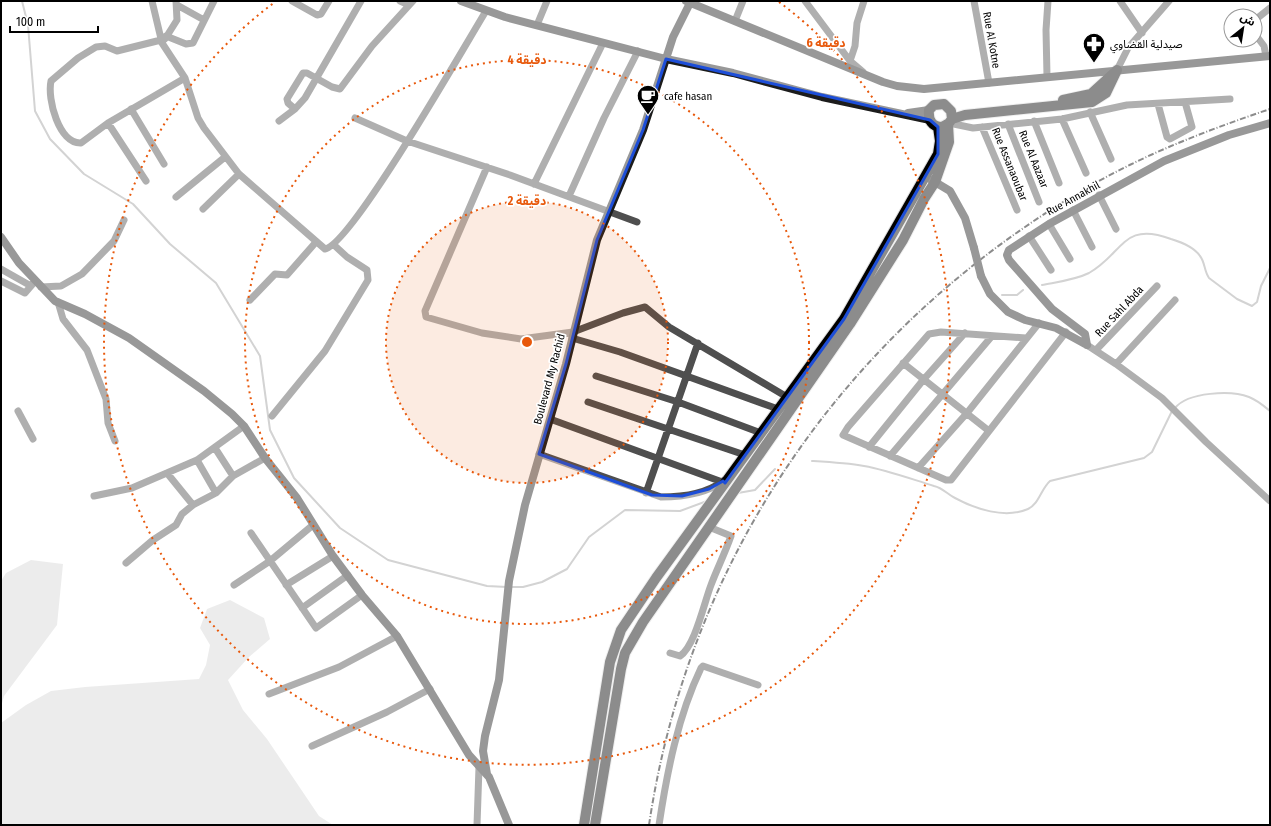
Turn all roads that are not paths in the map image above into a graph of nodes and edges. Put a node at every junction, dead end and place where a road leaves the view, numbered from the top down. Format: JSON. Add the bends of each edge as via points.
{"nodes":[{"id":1,"x":152,"y":1,"type":"edge"},
{"id":2,"x":214,"y":1,"type":"edge"},
{"id":3,"x":292,"y":1,"type":"edge"},
{"id":4,"x":329,"y":1,"type":"edge"},
{"id":5,"x":361,"y":1,"type":"edge"},
{"id":6,"x":400,"y":1,"type":"edge"},
{"id":7,"x":461,"y":1,"type":"edge"},
{"id":8,"x":547,"y":1,"type":"edge"},
{"id":9,"x":743,"y":1,"type":"edge"},
{"id":10,"x":805,"y":1,"type":"edge"},
{"id":11,"x":864,"y":1,"type":"edge"},
{"id":12,"x":974,"y":1,"type":"edge"},
{"id":13,"x":1048,"y":1,"type":"edge"},
{"id":14,"x":1120,"y":1,"type":"edge"},
{"id":15,"x":1169,"y":1,"type":"edge"},
{"id":16,"x":688,"y":2,"type":"edge"},
{"id":17,"x":176,"y":3,"type":"edge"},
{"id":18,"x":411,"y":3,"type":"edge"},
{"id":19,"x":486,"y":10,"type":"junction"},
{"id":20,"x":204,"y":20,"type":"junction"},
{"id":21,"x":735,"y":21,"type":"junction"},
{"id":22,"x":537,"y":26,"type":"junction"},
{"id":23,"x":1142,"y":33,"type":"junction"},
{"id":24,"x":163,"y":40,"type":"junction"},
{"id":25,"x":603,"y":42,"type":"junction"},
{"id":26,"x":1263,"y":45,"type":"edge"},
{"id":27,"x":638,"y":51,"type":"junction"},
{"id":28,"x":1268,"y":56,"type":"edge"},
{"id":29,"x":666,"y":59,"type":"junction"},
{"id":30,"x":850,"y":61,"type":"junction"},
{"id":31,"x":1117,"y":70,"type":"junction"},
{"id":32,"x":865,"y":74,"type":"junction"},
{"id":33,"x":1048,"y":76,"type":"junction"},
{"id":34,"x":185,"y":78,"type":"junction"},
{"id":35,"x":316,"y":78,"type":"junction"},
{"id":36,"x":989,"y":83,"type":"junction"},
{"id":37,"x":1230,"y":99,"type":"dead end"},
{"id":38,"x":1185,"y":102,"type":"junction"},
{"id":39,"x":1158,"y":104,"type":"junction"},
{"id":40,"x":950,"y":108,"type":"junction"},
{"id":41,"x":131,"y":109,"type":"junction"},
{"id":42,"x":295,"y":109,"type":"junction"},
{"id":43,"x":1090,"y":112,"type":"junction"},
{"id":44,"x":930,"y":115,"type":"junction"},
{"id":45,"x":355,"y":118,"type":"dead end"},
{"id":46,"x":1062,"y":118,"type":"junction"},
{"id":47,"x":279,"y":121,"type":"dead end"},
{"id":48,"x":1034,"y":121,"type":"junction"},
{"id":49,"x":108,"y":123,"type":"junction"},
{"id":50,"x":947,"y":123,"type":"junction"},
{"id":51,"x":1270,"y":123,"type":"edge"},
{"id":52,"x":1008,"y":124,"type":"junction"},
{"id":53,"x":982,"y":127,"type":"junction"},
{"id":54,"x":407,"y":141,"type":"junction"},
{"id":55,"x":225,"y":157,"type":"junction"},
{"id":56,"x":1111,"y":159,"type":"dead end"},
{"id":57,"x":164,"y":164,"type":"dead end"},
{"id":58,"x":487,"y":167,"type":"junction"},
{"id":59,"x":1086,"y":173,"type":"dead end"},
{"id":60,"x":239,"y":174,"type":"junction"},
{"id":61,"x":926,"y":176,"type":"junction"},
{"id":62,"x":146,"y":181,"type":"dead end"},
{"id":63,"x":935,"y":182,"type":"junction"},
{"id":64,"x":1059,"y":183,"type":"dead end"},
{"id":65,"x":534,"y":184,"type":"junction"},
{"id":66,"x":1099,"y":195,"type":"junction"},
{"id":67,"x":568,"y":196,"type":"junction"},
{"id":68,"x":176,"y":197,"type":"dead end"},
{"id":69,"x":1039,"y":202,"type":"dead end"},
{"id":70,"x":202,"y":209,"type":"dead end"},
{"id":71,"x":608,"y":210,"type":"junction"},
{"id":72,"x":1017,"y":210,"type":"dead end"},
{"id":73,"x":1073,"y":210,"type":"junction"},
{"id":74,"x":124,"y":220,"type":"dead end"},
{"id":75,"x":637,"y":222,"type":"dead end"},
{"id":76,"x":1049,"y":224,"type":"junction"},
{"id":77,"x":1116,"y":229,"type":"dead end"},
{"id":78,"x":1029,"y":236,"type":"junction"},
{"id":79,"x":1,"y":237,"type":"edge"},
{"id":80,"x":316,"y":242,"type":"junction"},
{"id":81,"x":334,"y":245,"type":"junction"},
{"id":82,"x":1092,"y":247,"type":"dead end"},
{"id":83,"x":1070,"y":259,"type":"dead end"},
{"id":84,"x":1,"y":269,"type":"edge"},
{"id":85,"x":1051,"y":270,"type":"dead end"},
{"id":86,"x":1,"y":281,"type":"edge"},
{"id":87,"x":36,"y":285,"type":"junction"},
{"id":88,"x":1157,"y":286,"type":"dead end"},
{"id":89,"x":54,"y":299,"type":"junction"},
{"id":90,"x":250,"y":300,"type":"dead end"},
{"id":91,"x":1175,"y":300,"type":"dead end"},
{"id":92,"x":1039,"y":323,"type":"junction"},
{"id":93,"x":1066,"y":332,"type":"junction"},
{"id":94,"x":965,"y":333,"type":"junction"},
{"id":95,"x":573,"y":335,"type":"junction"},
{"id":96,"x":992,"y":336,"type":"junction"},
{"id":97,"x":1026,"y":338,"type":"junction"},
{"id":98,"x":698,"y":343,"type":"junction"},
{"id":99,"x":1087,"y":344,"type":"junction"},
{"id":100,"x":1096,"y":350,"type":"junction"},
{"id":101,"x":903,"y":363,"type":"junction"},
{"id":102,"x":1116,"y":364,"type":"junction"},
{"id":103,"x":596,"y":376,"type":"dead end"},
{"id":104,"x":686,"y":377,"type":"junction"},
{"id":105,"x":924,"y":379,"type":"junction"},
{"id":106,"x":944,"y":395,"type":"junction"},
{"id":107,"x":787,"y":397,"type":"junction"},
{"id":108,"x":588,"y":402,"type":"dead end"},
{"id":109,"x":678,"y":402,"type":"junction"},
{"id":110,"x":778,"y":409,"type":"junction"},
{"id":111,"x":18,"y":411,"type":"dead end"},
{"id":112,"x":966,"y":413,"type":"junction"},
{"id":113,"x":272,"y":416,"type":"dead end"},
{"id":114,"x":550,"y":419,"type":"junction"},
{"id":115,"x":244,"y":426,"type":"junction"},
{"id":116,"x":669,"y":430,"type":"junction"},
{"id":117,"x":990,"y":431,"type":"junction"},
{"id":118,"x":761,"y":433,"type":"junction"},
{"id":119,"x":34,"y":439,"type":"dead end"},
{"id":120,"x":115,"y":441,"type":"dead end"},
{"id":121,"x":869,"y":447,"type":"junction"},
{"id":122,"x":215,"y":448,"type":"junction"},
{"id":123,"x":539,"y":454,"type":"junction"},
{"id":124,"x":745,"y":455,"type":"junction"},
{"id":125,"x":890,"y":456,"type":"junction"},
{"id":126,"x":265,"y":458,"type":"junction"},
{"id":127,"x":659,"y":458,"type":"junction"},
{"id":128,"x":196,"y":460,"type":"junction"},
{"id":129,"x":918,"y":468,"type":"junction"},
{"id":130,"x":168,"y":473,"type":"junction"},
{"id":131,"x":233,"y":476,"type":"junction"},
{"id":132,"x":724,"y":482,"type":"junction"},
{"id":133,"x":216,"y":493,"type":"junction"},
{"id":134,"x":646,"y":493,"type":"junction"},
{"id":135,"x":94,"y":496,"type":"dead end"},
{"id":136,"x":1270,"y":501,"type":"edge"},
{"id":137,"x":193,"y":505,"type":"junction"},
{"id":138,"x":313,"y":525,"type":"junction"},
{"id":139,"x":709,"y":527,"type":"junction"},
{"id":140,"x":251,"y":533,"type":"dead end"},
{"id":141,"x":333,"y":556,"type":"junction"},
{"id":142,"x":270,"y":561,"type":"junction"},
{"id":143,"x":126,"y":563,"type":"dead end"},
{"id":144,"x":348,"y":575,"type":"junction"},
{"id":145,"x":234,"y":585,"type":"dead end"},
{"id":146,"x":286,"y":585,"type":"junction"},
{"id":147,"x":362,"y":595,"type":"junction"},
{"id":148,"x":302,"y":608,"type":"junction"},
{"id":149,"x":397,"y":636,"type":"junction"},
{"id":150,"x":670,"y":653,"type":"dead end"},
{"id":151,"x":758,"y":685,"type":"dead end"},
{"id":152,"x":430,"y":689,"type":"junction"},
{"id":153,"x":269,"y":694,"type":"dead end"},
{"id":154,"x":312,"y":746,"type":"dead end"},
{"id":155,"x":479,"y":767,"type":"junction"},
{"id":156,"x":487,"y":774,"type":"junction"},
{"id":157,"x":478,"y":825,"type":"edge"},
{"id":158,"x":509,"y":825,"type":"edge"},
{"id":159,"x":584,"y":825,"type":"edge"},
{"id":160,"x":595,"y":825,"type":"edge"},
{"id":161,"x":659,"y":825,"type":"edge"}],
"edges":[{"from":1,"to":24,"type":"street"},
{"from":2,"to":20,"type":"street"},
{"from":3,"to":4,"type":"street","via":[[317,15]]},
{"from":5,"to":35,"type":"street"},
{"from":6,"to":18,"type":"street"},
{"from":7,"to":19,"type":"street"},
{"from":8,"to":22,"type":"street"},
{"from":9,"to":21,"type":"street"},
{"from":10,"to":30,"type":"street"},
{"from":11,"to":30,"type":"street"},
{"from":12,"to":36,"type":"street","name":"Rue Al Kotne"},
{"from":13,"to":33,"type":"street"},
{"from":14,"to":23,"type":"street"},
{"from":15,"to":23,"type":"street"},
{"from":16,"to":21,"type":"street"},
{"from":16,"to":29,"type":"street","name":"Boulevard My Rachid"},
{"from":17,"to":20,"type":"street"},
{"from":17,"to":24,"type":"street","via":[[177,20]]},
{"from":18,"to":35,"type":"street","via":[[372,46],[340,88],[337,89]]},
{"from":19,"to":22,"type":"street"},
{"from":19,"to":54,"type":"street"},
{"from":20,"to":24,"type":"street","via":[[190,45]]},
{"from":21,"to":32,"type":"street"},
{"from":22,"to":25,"type":"street"},
{"from":23,"to":31,"type":"street","via":[[1128,48]]},
{"from":24,"to":34,"type":"street"},
{"from":24,"to":49,"type":"street","via":[[117,51],[105,46],[96,47],[51,80],[53,113],[56,121],[73,141],[83,142]]},
{"from":25,"to":27,"type":"street"},
{"from":25,"to":65,"type":"street"},
{"from":26,"to":28,"type":"street"},
{"from":27,"to":29,"type":"street"},
{"from":27,"to":67,"type":"street"},
{"from":28,"to":31,"type":"street"},
{"from":29,"to":44,"type":"street","via":[[733,73],[822,97],[896,112]]},
{"from":29,"to":71,"type":"street","name":"Boulevard My Rachid","via":[[643,130]]},
{"from":30,"to":32,"type":"street"},
{"from":31,"to":33,"type":"street"},
{"from":31,"to":40,"type":"main road","via":[[1091,94],[1070,100],[964,110]]},
{"from":31,"to":50,"type":"main road","via":[[1106,93],[1092,102],[965,115]]},
{"from":32,"to":36,"type":"street","via":[[898,86],[924,89]]},
{"from":33,"to":36,"type":"street"},
{"from":34,"to":41,"type":"street"},
{"from":34,"to":55,"type":"street","via":[[198,118]]},
{"from":35,"to":42,"type":"street","via":[[305,98]]},
{"from":35,"to":42,"type":"street","via":[[303,73],[287,99]]},
{"from":37,"to":38,"type":"street"},
{"from":38,"to":39,"type":"street"},
{"from":38,"to":39,"type":"street","via":[[1192,127],[1170,139],[1167,137]]},
{"from":39,"to":43,"type":"street","via":[[1127,105]]},
{"from":40,"to":44,"type":"main road","via":[[941,103],[934,105]]},
{"from":40,"to":50,"type":"main road"},
{"from":41,"to":49,"type":"street"},
{"from":41,"to":57,"type":"street"},
{"from":42,"to":47,"type":"street"},
{"from":43,"to":46,"type":"street"},
{"from":43,"to":56,"type":"street"},
{"from":44,"to":50,"type":"main road"},
{"from":45,"to":54,"type":"street"},
{"from":46,"to":48,"type":"street"},
{"from":46,"to":59,"type":"street"},
{"from":48,"to":52,"type":"street"},
{"from":48,"to":64,"type":"street"},
{"from":49,"to":62,"type":"street"},
{"from":50,"to":53,"type":"street","via":[[973,128]]},
{"from":50,"to":61,"type":"main road","via":[[938,154]]},
{"from":50,"to":63,"type":"main road","via":[[949,142]]},
{"from":51,"to":66,"type":"street","name":"Rue Annakhil","via":[[1174,156]]},
{"from":52,"to":53,"type":"street"},
{"from":52,"to":69,"type":"street","name":"Rue Al Aazaar"},
{"from":53,"to":72,"type":"street","name":"Rue Assanaoubar"},
{"from":54,"to":58,"type":"street"},
{"from":54,"to":81,"type":"street","via":[[365,207]]},
{"from":55,"to":60,"type":"street"},
{"from":55,"to":68,"type":"street"},
{"from":58,"to":65,"type":"street"},
{"from":58,"to":95,"type":"street","via":[[424,315],[508,338]]},
{"from":60,"to":70,"type":"street"},
{"from":60,"to":80,"type":"street"},
{"from":61,"to":63,"type":"street"},
{"from":61,"to":107,"type":"main road","via":[[844,319]]},
{"from":63,"to":92,"type":"street","bridge":true,"via":[[950,191],[965,218],[981,276],[990,294],[1002,307],[1021,318]]},
{"from":63,"to":139,"type":"main road","via":[[903,240],[850,324]]},
{"from":65,"to":67,"type":"street"},
{"from":66,"to":73,"type":"street","name":"Rue Annakhil"},
{"from":66,"to":77,"type":"street"},
{"from":67,"to":71,"type":"street"},
{"from":71,"to":75,"type":"street"},
{"from":71,"to":95,"type":"street","name":"Boulevard My Rachid","via":[[594,249]]},
{"from":73,"to":76,"type":"street","name":"Rue Annakhil"},
{"from":73,"to":82,"type":"street"},
{"from":74,"to":87,"type":"street","via":[[114,241],[82,274],[61,286]]},
{"from":76,"to":78,"type":"street","name":"Rue Annakhil"},
{"from":76,"to":83,"type":"street"},
{"from":78,"to":85,"type":"street"},
{"from":78,"to":99,"type":"street","name":"Rue Annakhil","via":[[1009,250],[1007,258],[1052,310],[1085,334]]},
{"from":79,"to":87,"type":"street"},
{"from":80,"to":81,"type":"street","via":[[325,249]]},
{"from":80,"to":90,"type":"street","via":[[288,275],[275,274]]},
{"from":81,"to":113,"type":"street","via":[[367,270],[368,280],[325,351]]},
{"from":84,"to":87,"type":"street"},
{"from":86,"to":87,"type":"street","via":[[25,293]]},
{"from":87,"to":89,"type":"street"},
{"from":88,"to":100,"type":"street","name":"Rue Sahl Abda"},
{"from":89,"to":115,"type":"street","via":[[129,338],[204,390]]},
{"from":89,"to":120,"type":"street","via":[[63,319],[87,350],[106,399],[108,423]]},
{"from":91,"to":102,"type":"street"},
{"from":92,"to":93,"type":"street"},
{"from":92,"to":97,"type":"street"},
{"from":93,"to":99,"type":"street"},
{"from":93,"to":117,"type":"street"},
{"from":94,"to":96,"type":"street"},
{"from":94,"to":101,"type":"street","via":[[928,334]]},
{"from":94,"to":105,"type":"street"},
{"from":95,"to":98,"type":"street","via":[[643,307],[669,327]]},
{"from":95,"to":104,"type":"street"},
{"from":95,"to":114,"type":"street","name":"Boulevard My Rachid"},
{"from":96,"to":97,"type":"street"},
{"from":96,"to":106,"type":"street"},
{"from":97,"to":112,"type":"street"},
{"from":98,"to":104,"type":"street"},
{"from":98,"to":107,"type":"street"},
{"from":99,"to":100,"type":"street"},
{"from":100,"to":102,"type":"street"},
{"from":101,"to":105,"type":"street"},
{"from":101,"to":121,"type":"street","via":[[843,433],[844,437]]},
{"from":102,"to":136,"type":"street","via":[[1168,404]]},
{"from":103,"to":109,"type":"street"},
{"from":104,"to":109,"type":"street"},
{"from":104,"to":110,"type":"street"},
{"from":105,"to":106,"type":"street"},
{"from":105,"to":121,"type":"street"},
{"from":106,"to":112,"type":"street"},
{"from":106,"to":125,"type":"street"},
{"from":107,"to":110,"type":"main road"},
{"from":108,"to":116,"type":"street"},
{"from":109,"to":116,"type":"street"},
{"from":109,"to":118,"type":"street"},
{"from":110,"to":118,"type":"main road"},
{"from":111,"to":119,"type":"street"},
{"from":112,"to":117,"type":"street"},
{"from":112,"to":129,"type":"street"},
{"from":114,"to":123,"type":"street","name":"Boulevard My Rachid"},
{"from":114,"to":127,"type":"street"},
{"from":115,"to":122,"type":"street"},
{"from":115,"to":126,"type":"street"},
{"from":116,"to":124,"type":"street"},
{"from":116,"to":127,"type":"street"},
{"from":117,"to":129,"type":"street","via":[[951,480]]},
{"from":118,"to":124,"type":"main road"},
{"from":121,"to":125,"type":"street"},
{"from":122,"to":128,"type":"street"},
{"from":122,"to":131,"type":"street"},
{"from":123,"to":134,"type":"street"},
{"from":123,"to":156,"type":"street","name":"Boulevard My Rachid","via":[[509,581],[499,680],[484,744]]},
{"from":124,"to":132,"type":"main road"},
{"from":125,"to":129,"type":"street"},
{"from":126,"to":131,"type":"street"},
{"from":126,"to":138,"type":"street","via":[[297,498]]},
{"from":127,"to":132,"type":"street"},
{"from":127,"to":134,"type":"street"},
{"from":128,"to":130,"type":"street"},
{"from":128,"to":133,"type":"street"},
{"from":130,"to":135,"type":"street","via":[[132,488]]},
{"from":130,"to":137,"type":"street"},
{"from":131,"to":133,"type":"street"},
{"from":132,"to":134,"type":"street","via":[[682,496],[662,497]]},
{"from":132,"to":159,"type":"main road","via":[[621,630],[610,662]]},
{"from":133,"to":137,"type":"street"},
{"from":137,"to":143,"type":"street","via":[[182,514],[176,525],[152,540]]},
{"from":138,"to":141,"type":"street"},
{"from":138,"to":142,"type":"street"},
{"from":139,"to":150,"type":"street","via":[[731,536],[688,644],[680,656]]},
{"from":139,"to":160,"type":"main road","via":[[643,622],[625,653]]},
{"from":140,"to":142,"type":"street"},
{"from":141,"to":144,"type":"street"},
{"from":141,"to":146,"type":"street"},
{"from":142,"to":145,"type":"street"},
{"from":142,"to":146,"type":"street"},
{"from":144,"to":147,"type":"street"},
{"from":144,"to":148,"type":"street"},
{"from":146,"to":148,"type":"street"},
{"from":147,"to":148,"type":"street","via":[[317,628]]},
{"from":147,"to":149,"type":"street"},
{"from":149,"to":152,"type":"street"},
{"from":149,"to":153,"type":"street","via":[[339,666]]},
{"from":151,"to":161,"type":"street","via":[[703,666],[701,668],[693,684],[680,727],[663,794]]},
{"from":152,"to":154,"type":"street","via":[[387,712]]},
{"from":152,"to":155,"type":"street","via":[[469,755]]},
{"from":155,"to":156,"type":"street"},
{"from":155,"to":157,"type":"street"},
{"from":156,"to":158,"type":"street"}]}
